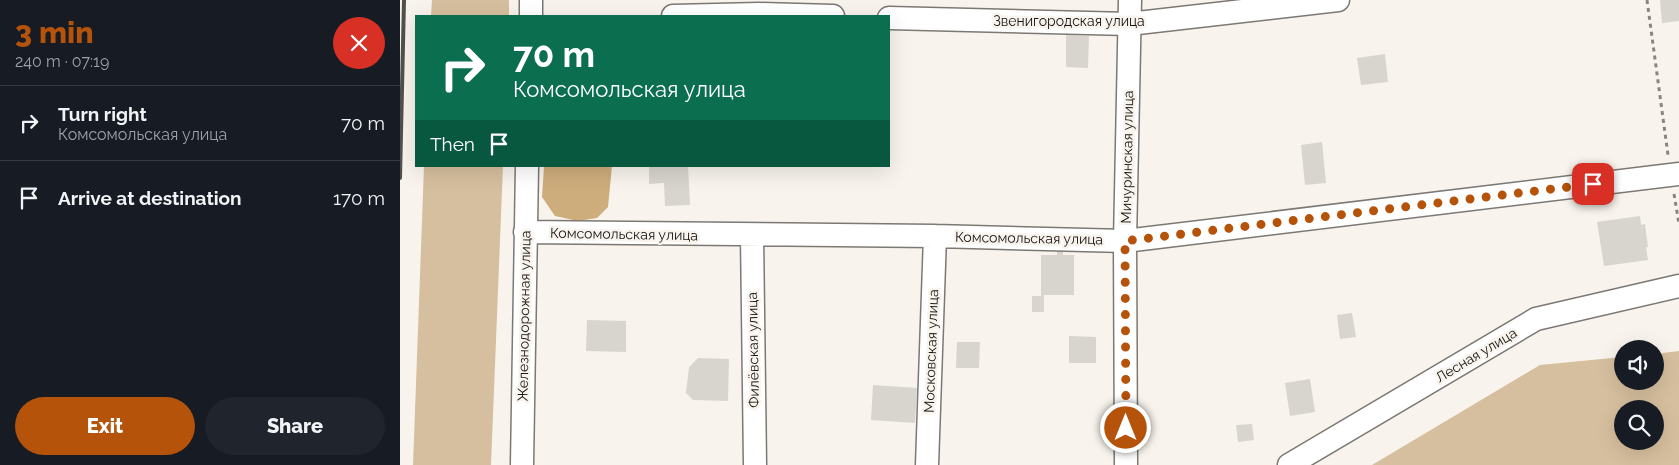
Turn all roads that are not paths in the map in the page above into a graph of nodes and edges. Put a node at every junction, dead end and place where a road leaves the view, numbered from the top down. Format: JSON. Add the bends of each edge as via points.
{"nodes":[{"id":1,"x":531,"y":0,"type":"edge"},
{"id":2,"x":1130,"y":0,"type":"edge"},
{"id":3,"x":1338,"y":0,"type":"edge"},
{"id":4,"x":759,"y":7,"type":"edge"},
{"id":5,"x":935,"y":10,"type":"edge"},
{"id":6,"x":531,"y":15,"type":"edge"},
{"id":7,"x":683,"y":15,"type":"edge"},
{"id":8,"x":825,"y":15,"type":"edge"},
{"id":9,"x":890,"y":18,"type":"edge"},
{"id":10,"x":1129,"y":24,"type":"junction"},
{"id":11,"x":527,"y":167,"type":"edge"},
{"id":12,"x":1675,"y":174,"type":"edge"},
{"id":13,"x":525,"y":232,"type":"junction"},
{"id":14,"x":752,"y":235,"type":"junction"},
{"id":15,"x":935,"y":236,"type":"junction"},
{"id":16,"x":1125,"y":241,"type":"junction"},
{"id":17,"x":1679,"y":286,"type":"edge"},
{"id":18,"x":522,"y":465,"type":"edge"},
{"id":19,"x":755,"y":465,"type":"edge"},
{"id":20,"x":927,"y":465,"type":"edge"},
{"id":21,"x":1126,"y":465,"type":"edge"},
{"id":22,"x":1289,"y":465,"type":"edge"}],
"edges":[{"from":1,"to":6,"type":"street"},
{"from":2,"to":10,"type":"street","name":"Мичуринская улица"},
{"from":3,"to":10,"type":"street","name":"Звенигородская улица"},
{"from":4,"to":7,"type":"street"},
{"from":4,"to":8,"type":"street"},
{"from":5,"to":9,"type":"street","name":"Звенигородская улица"},
{"from":5,"to":10,"type":"street","name":"Звенигородская улица"},
{"from":10,"to":16,"type":"street","name":"Мичуринская улица"},
{"from":11,"to":13,"type":"street","name":"Железнодорожная улица"},
{"from":12,"to":16,"type":"street","name":"Комсомольская улица"},
{"from":13,"to":14,"type":"street","name":"Комсомольская улица"},
{"from":13,"to":18,"type":"street","name":"Железнодорожная улица"},
{"from":14,"to":15,"type":"street","name":"Комсомольская улица"},
{"from":14,"to":19,"type":"street","name":"Филёвская улица"},
{"from":15,"to":16,"type":"street","name":"Комсомольская улица"},
{"from":15,"to":20,"type":"street","name":"Московская улица"},
{"from":16,"to":21,"type":"street","name":"Мичуринская улица"},
{"from":17,"to":22,"type":"street","name":"Лесная улица","via":[[1536,319]]}]}
